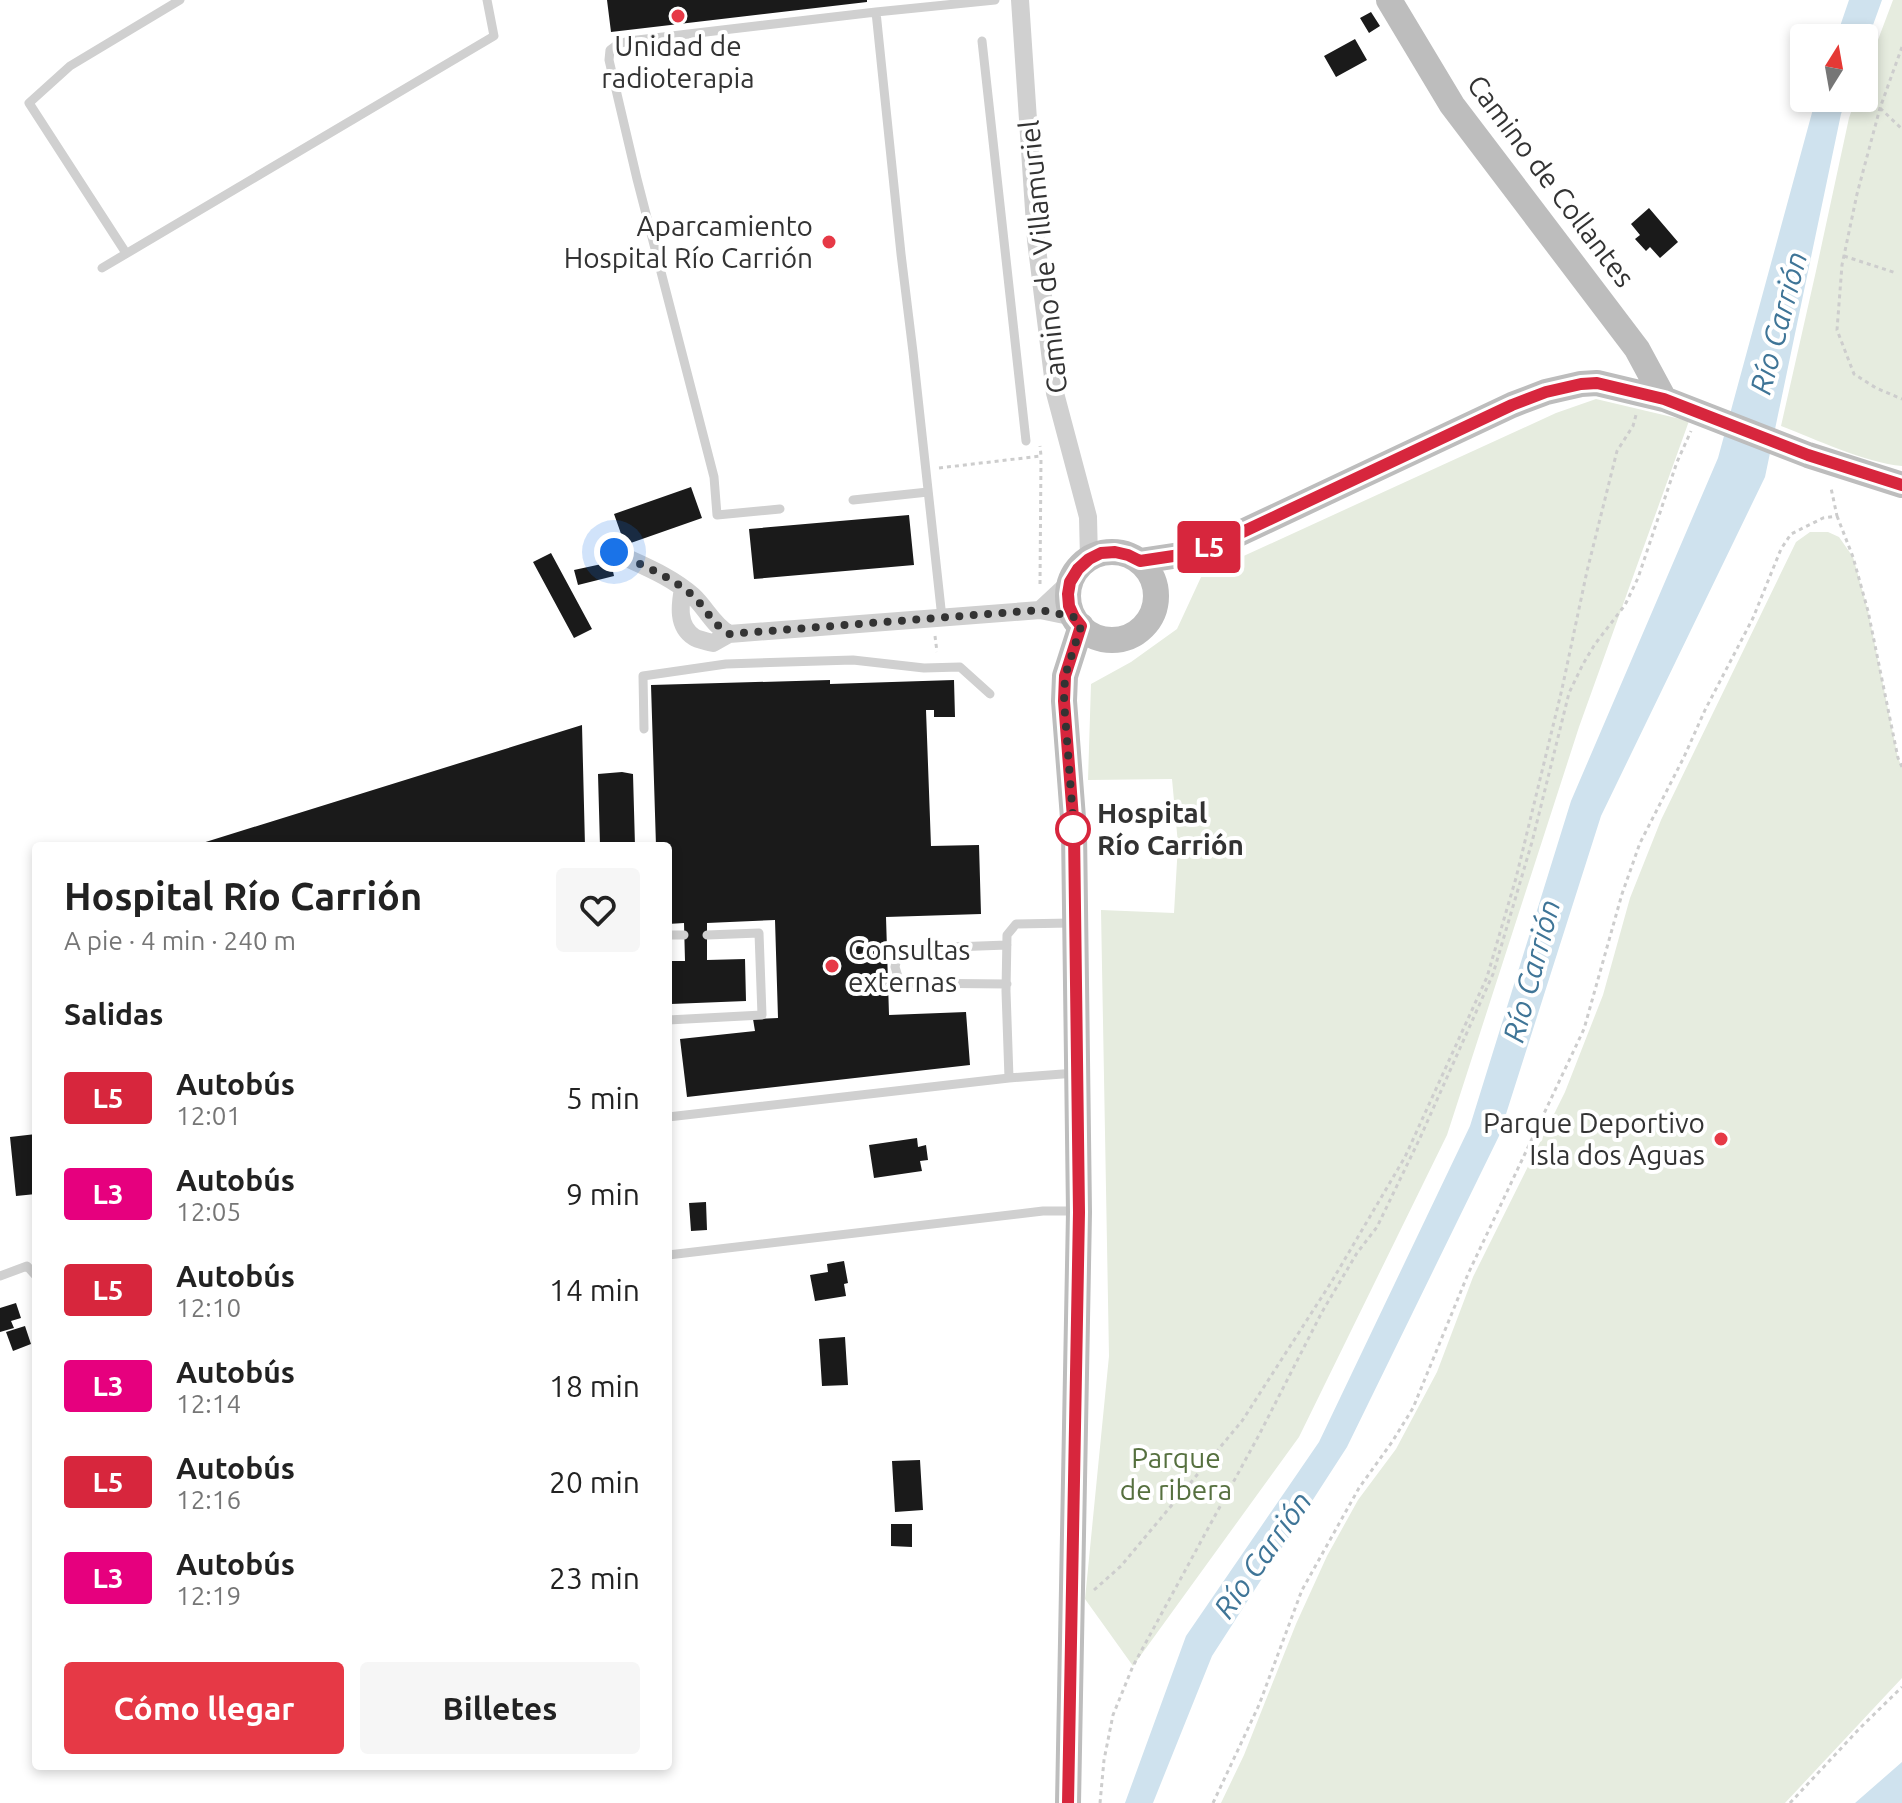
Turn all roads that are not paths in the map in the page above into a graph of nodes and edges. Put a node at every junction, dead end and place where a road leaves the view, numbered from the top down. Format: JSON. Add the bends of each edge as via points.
{"nodes":[{"id":1,"x":180,"y":0,"type":"edge"},
{"id":2,"x":487,"y":0,"type":"edge"},
{"id":3,"x":995,"y":0,"type":"edge"},
{"id":4,"x":1020,"y":0,"type":"edge"},
{"id":5,"x":1389,"y":0,"type":"edge"},
{"id":6,"x":876,"y":12,"type":"junction"},
{"id":7,"x":982,"y":41,"type":"dead end"},
{"id":8,"x":126,"y":253,"type":"junction"},
{"id":9,"x":102,"y":268,"type":"dead end"},
{"id":10,"x":1634,"y":346,"type":"junction"},
{"id":11,"x":1597,"y":383,"type":"junction"},
{"id":12,"x":1654,"y":396,"type":"junction"},
{"id":13,"x":1026,"y":441,"type":"dead end"},
{"id":14,"x":1902,"y":485,"type":"edge"},
{"id":15,"x":928,"y":492,"type":"junction"},
{"id":16,"x":853,"y":500,"type":"dead end"},
{"id":17,"x":780,"y":509,"type":"dead end"},
{"id":18,"x":614,"y":552,"type":"dead end"},
{"id":19,"x":1200,"y":552,"type":"junction"},
{"id":20,"x":1089,"y":559,"type":"junction"},
{"id":21,"x":1140,"y":561,"type":"junction"},
{"id":22,"x":1070,"y":582,"type":"junction"},
{"id":23,"x":683,"y":589,"type":"junction"},
{"id":24,"x":1156,"y":591,"type":"junction"},
{"id":25,"x":1040,"y":610,"type":"junction"},
{"id":26,"x":938,"y":618,"type":"junction"},
{"id":27,"x":1077,"y":622,"type":"junction"},
{"id":28,"x":729,"y":634,"type":"junction"},
{"id":29,"x":1106,"y":639,"type":"junction"},
{"id":30,"x":1065,"y":676,"type":"junction"},
{"id":31,"x":990,"y":694,"type":"dead end"},
{"id":32,"x":644,"y":729,"type":"dead end"},
{"id":33,"x":1075,"y":923,"type":"junction"},
{"id":34,"x":672,"y":935,"type":"edge"},
{"id":35,"x":684,"y":935,"type":"dead end"},
{"id":36,"x":707,"y":935,"type":"dead end"},
{"id":37,"x":1007,"y":945,"type":"junction"},
{"id":38,"x":1007,"y":984,"type":"junction"},
{"id":39,"x":672,"y":1020,"type":"edge"},
{"id":40,"x":1076,"y":1073,"type":"junction"},
{"id":41,"x":1009,"y":1078,"type":"junction"},
{"id":42,"x":672,"y":1117,"type":"edge"},
{"id":43,"x":1079,"y":1212,"type":"junction"},
{"id":44,"x":672,"y":1255,"type":"edge"},
{"id":45,"x":32,"y":1272,"type":"edge"},
{"id":46,"x":0,"y":1276,"type":"edge"},
{"id":47,"x":1068,"y":1803,"type":"edge"}],
"edges":[{"from":1,"to":8,"type":"lane","via":[[70,66],[29,103]]},
{"from":2,"to":8,"type":"lane","via":[[494,36]]},
{"from":3,"to":6,"type":"lane"},
{"from":4,"to":20,"type":"street","name":"Camino de Villamuriel","via":[[1038,255],[1055,393],[1088,517]]},
{"from":5,"to":10,"type":"main road","name":"Camino de Collantes","via":[[1452,105]]},
{"from":6,"to":15,"type":"lane"},
{"from":6,"to":17,"type":"lane","via":[[629,41],[610,50],[637,179],[714,477],[717,515]]},
{"from":7,"to":13,"type":"lane"},
{"from":8,"to":9,"type":"lane"},
{"from":10,"to":11,"type":"main road","via":[[1617,373]]},
{"from":10,"to":12,"type":"main road","name":"Camino de Collantes"},
{"from":11,"to":12,"type":"main road"},
{"from":11,"to":19,"type":"main road","via":[[1546,392],[1512,405]]},
{"from":12,"to":14,"type":"main road","via":[[1693,419]]},
{"from":15,"to":16,"type":"lane"},
{"from":15,"to":26,"type":"lane"},
{"from":18,"to":23,"type":"street"},
{"from":19,"to":21,"type":"main road"},
{"from":19,"to":24,"type":"main road"},
{"from":20,"to":21,"type":"main road","via":[[1115,552]]},
{"from":20,"to":22,"type":"main road"},
{"from":21,"to":24,"type":"main road"},
{"from":22,"to":25,"type":"street"},
{"from":22,"to":27,"type":"main road","via":[[1069,606]]},
{"from":23,"to":28,"type":"street"},
{"from":23,"to":28,"type":"street","via":[[680,610],[693,637],[713,643]]},
{"from":24,"to":29,"type":"main road","via":[[1156,604],[1143,628]]},
{"from":25,"to":26,"type":"street"},
{"from":25,"to":27,"type":"street"},
{"from":26,"to":28,"type":"street"},
{"from":27,"to":29,"type":"main road"},
{"from":27,"to":30,"type":"main road"},
{"from":29,"to":30,"type":"main road"},
{"from":30,"to":33,"type":"main road"},
{"from":31,"to":32,"type":"lane","via":[[960,667],[853,660],[726,664],[643,676]]},
{"from":33,"to":37,"type":"lane","via":[[1016,924]]},
{"from":33,"to":40,"type":"main road"},
{"from":34,"to":35,"type":"lane"},
{"from":36,"to":39,"type":"lane","via":[[759,933],[762,1015]]},
{"from":37,"to":38,"type":"lane"},
{"from":37,"to":38,"type":"lane","via":[[899,949],[895,967],[900,983]]},
{"from":38,"to":41,"type":"lane"},
{"from":40,"to":41,"type":"lane"},
{"from":40,"to":43,"type":"main road"},
{"from":41,"to":42,"type":"lane"},
{"from":43,"to":44,"type":"lane","via":[[1043,1211]]},
{"from":43,"to":47,"type":"main road"},
{"from":45,"to":46,"type":"lane","via":[[27,1266]]}]}
